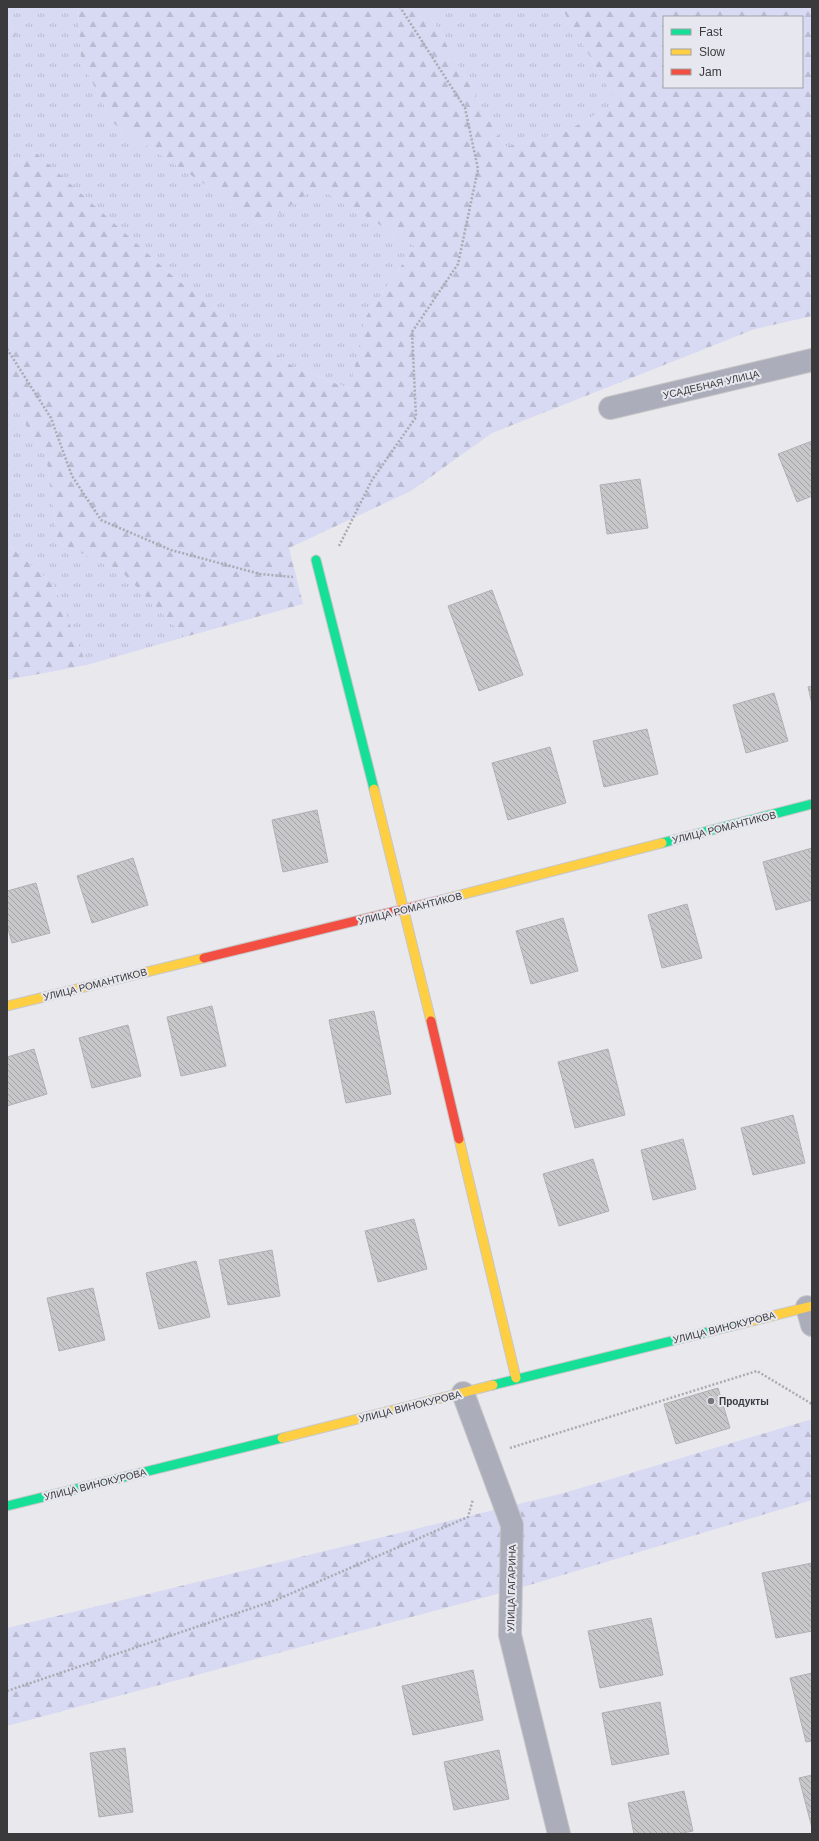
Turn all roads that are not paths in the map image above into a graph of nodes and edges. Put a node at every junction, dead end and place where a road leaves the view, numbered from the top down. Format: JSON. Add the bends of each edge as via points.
{"nodes":[{"id":1,"x":812,"y":360,"type":"edge"},
{"id":2,"x":610,"y":408,"type":"dead end"},
{"id":3,"x":316,"y":560,"type":"dead end"},
{"id":4,"x":812,"y":804,"type":"edge"},
{"id":5,"x":404,"y":910,"type":"junction"},
{"id":6,"x":7,"y":1006,"type":"edge"},
{"id":7,"x":810,"y":1312,"type":"edge"},
{"id":8,"x":516,"y":1378,"type":"junction"},
{"id":9,"x":463,"y":1393,"type":"junction"},
{"id":10,"x":7,"y":1506,"type":"edge"},
{"id":11,"x":559,"y":1834,"type":"edge"}],
"edges":[{"from":1,"to":2,"type":"street","name":"УСАДЕБНАЯ УЛИЦА"},
{"from":3,"to":5,"type":"street"},
{"from":4,"to":5,"type":"street","name":"УЛИЦА РОМАНТИКОВ"},
{"from":5,"to":6,"type":"street","name":"УЛИЦА РОМАНТИКОВ"},
{"from":5,"to":8,"type":"street"},
{"from":7,"to":8,"type":"street","name":"УЛИЦА ВИНОКУРОВА"},
{"from":8,"to":9,"type":"street","name":"УЛИЦА ВИНОКУРОВА"},
{"from":9,"to":10,"type":"street","name":"УЛИЦА ВИНОКУРОВА"},
{"from":9,"to":11,"type":"street","name":"УЛИЦА ГАГАРИНА","via":[[512,1524],[510,1634]]}]}
